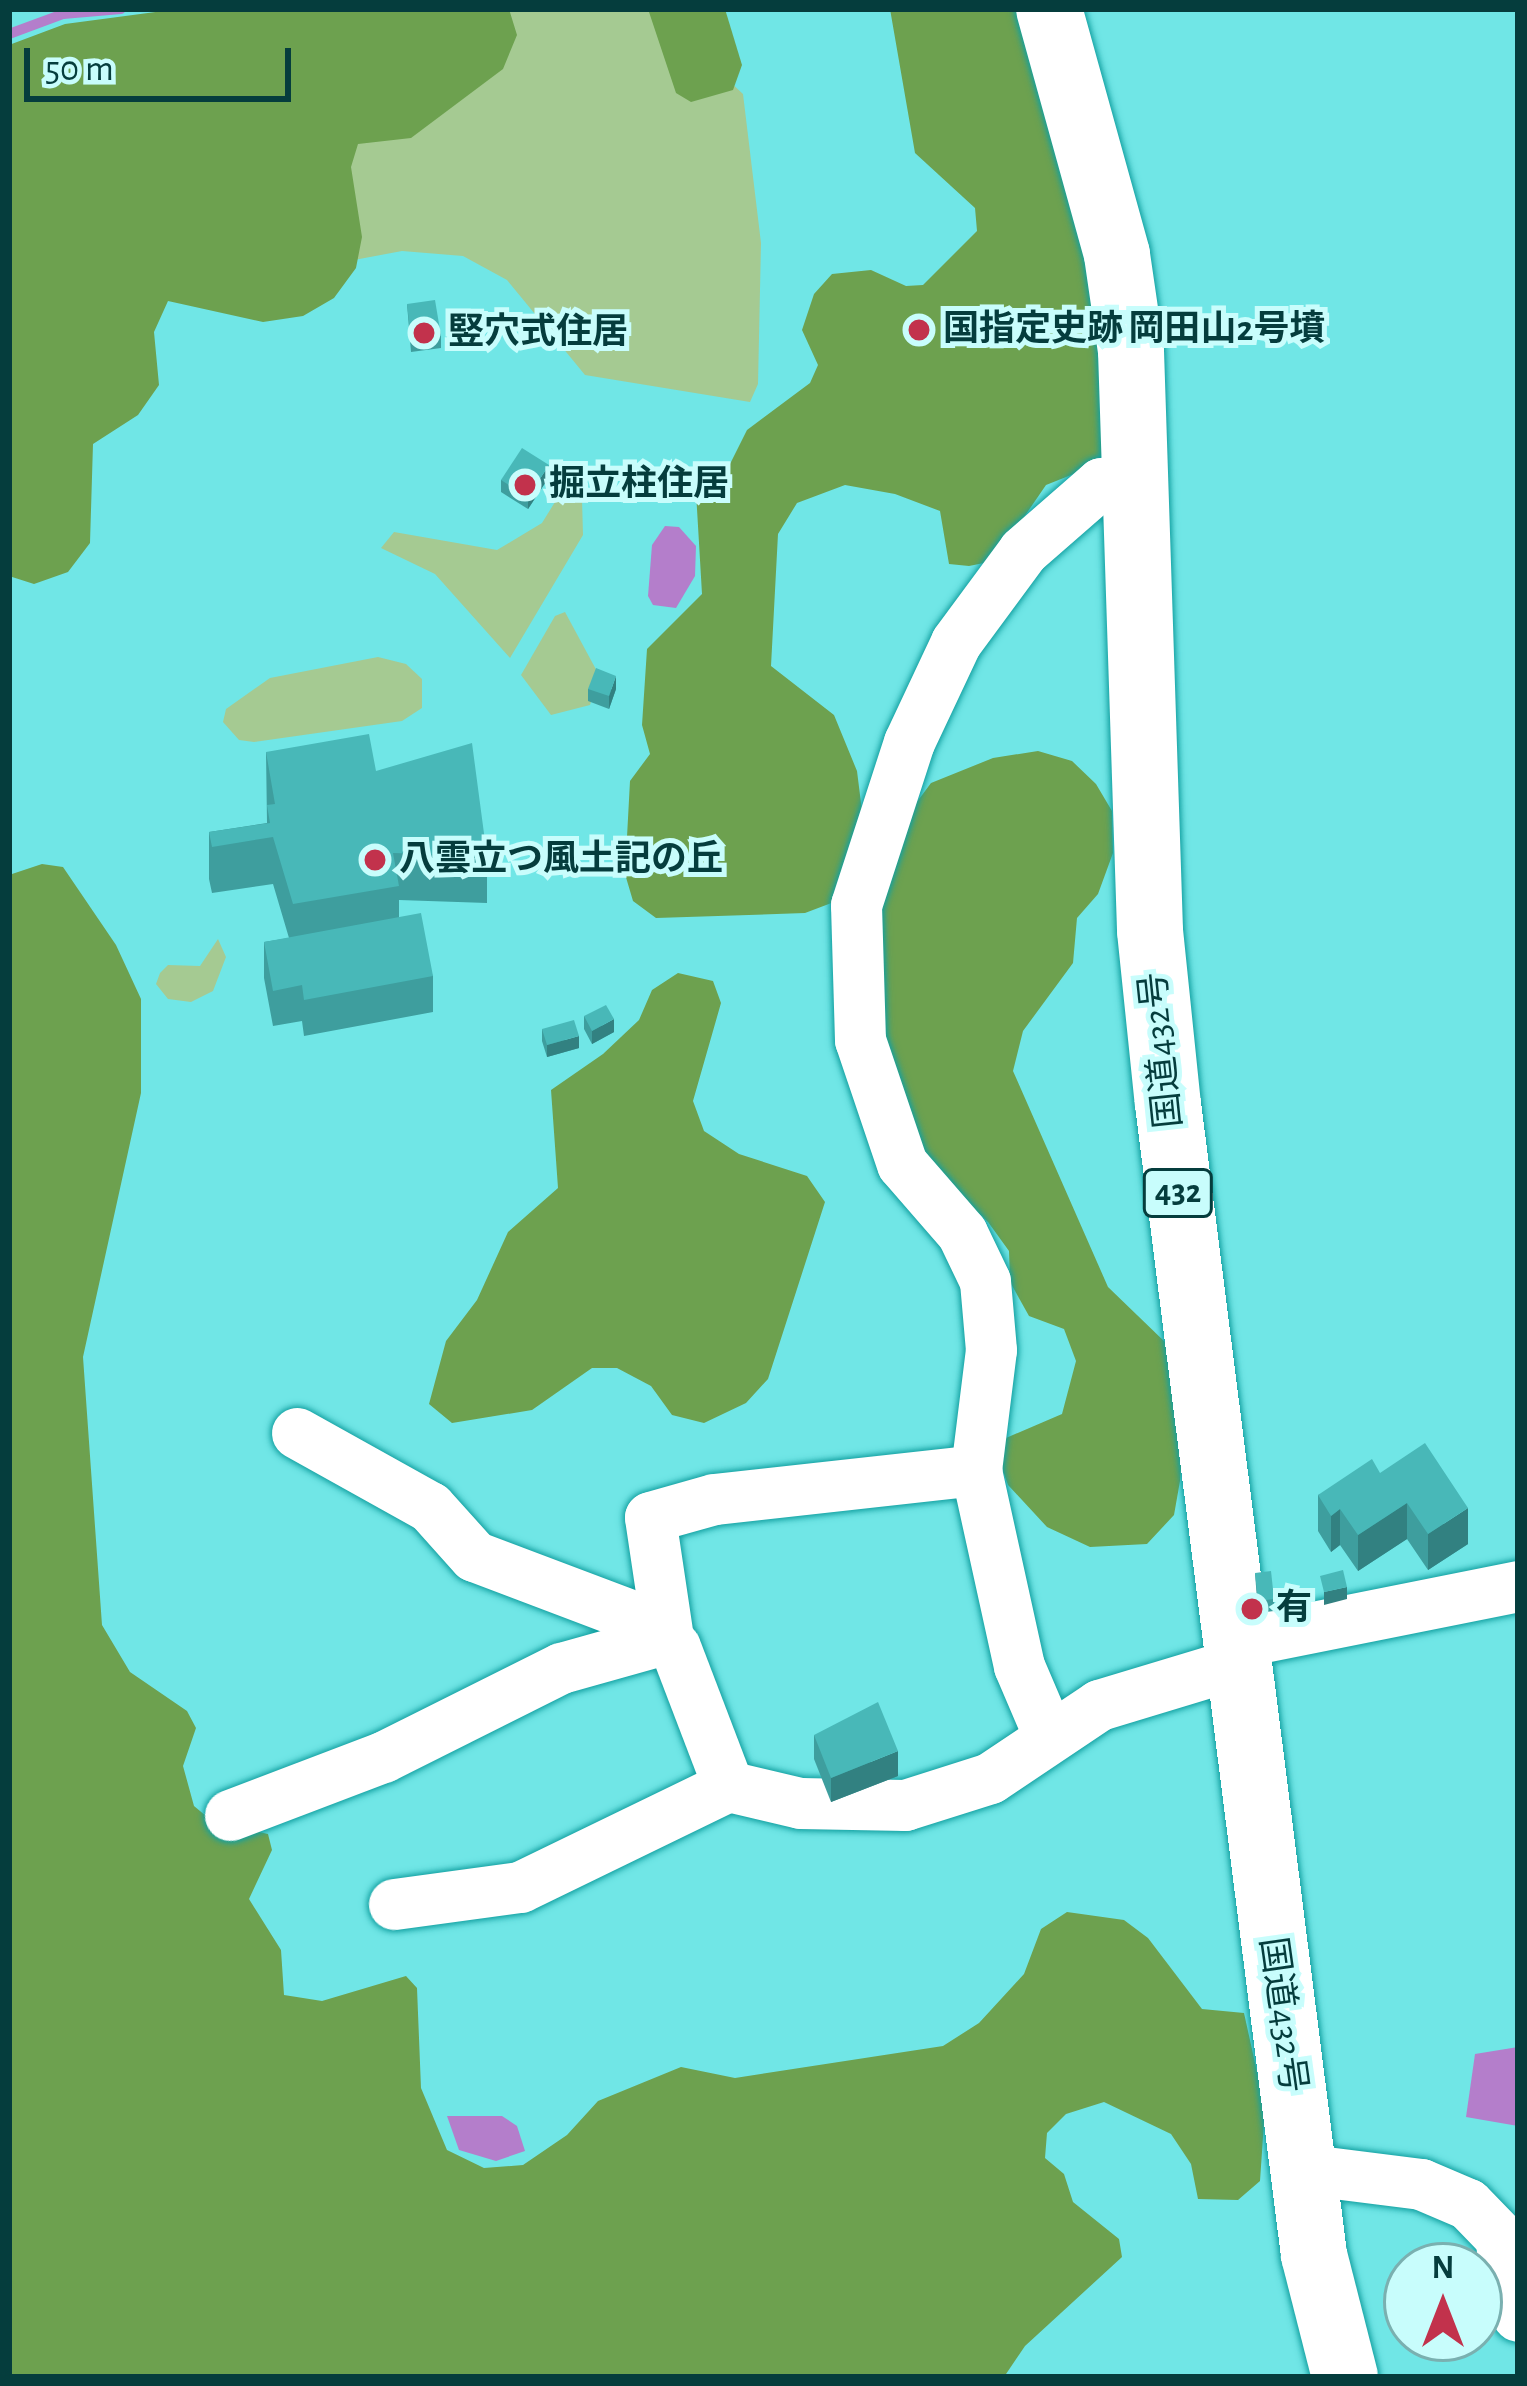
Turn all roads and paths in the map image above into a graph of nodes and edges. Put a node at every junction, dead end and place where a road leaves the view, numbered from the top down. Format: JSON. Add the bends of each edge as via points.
{"nodes":[{"id":1,"x":1049,"y":9,"type":"edge"},
{"id":2,"x":1134,"y":479,"type":"junction"},
{"id":3,"x":297,"y":1433,"type":"dead end"},
{"id":4,"x":976,"y":1470,"type":"junction"},
{"id":5,"x":1518,"y":1586,"type":"edge"},
{"id":6,"x":668,"y":1638,"type":"junction"},
{"id":7,"x":1234,"y":1653,"type":"junction"},
{"id":8,"x":1048,"y":1734,"type":"junction"},
{"id":9,"x":728,"y":1786,"type":"junction"},
{"id":10,"x":230,"y":1815,"type":"dead end"},
{"id":11,"x":394,"y":1904,"type":"dead end"},
{"id":12,"x":1302,"y":2168,"type":"junction"},
{"id":13,"x":1518,"y":2316,"type":"edge"},
{"id":14,"x":1345,"y":2377,"type":"edge"}],
"edges":[{"from":1,"to":2,"type":"highway","name":"国道432号","number":"432","via":[[1117,255],[1131,351]]},
{"from":2,"to":4,"type":"street","via":[[1101,483],[1023,551],[956,642],[909,742],[856,905],[860,1040],[902,1165],[962,1234],[985,1281],[991,1350]]},
{"from":2,"to":7,"type":"highway","name":"国道432号","number":"432","via":[[1150,931]]},
{"from":3,"to":6,"type":"street","via":[[430,1507],[474,1556],[655,1624]]},
{"from":4,"to":6,"type":"street","via":[[714,1499],[650,1517]]},
{"from":4,"to":8,"type":"street","via":[[1019,1666]]},
{"from":5,"to":7,"type":"street"},
{"from":6,"to":9,"type":"street"},
{"from":6,"to":10,"type":"street","via":[[562,1668],[383,1757]]},
{"from":7,"to":8,"type":"street"},
{"from":7,"to":12,"type":"highway","name":"国道432号","number":"432"},
{"from":8,"to":9,"type":"street","via":[[990,1778],[905,1805],[800,1803]]},
{"from":9,"to":11,"type":"street","via":[[520,1887]]},
{"from":12,"to":13,"type":"street","via":[[1421,2184],[1468,2204],[1501,2237],[1505,2300]]},
{"from":12,"to":14,"type":"highway","name":"国道432号","number":"432"}]}
